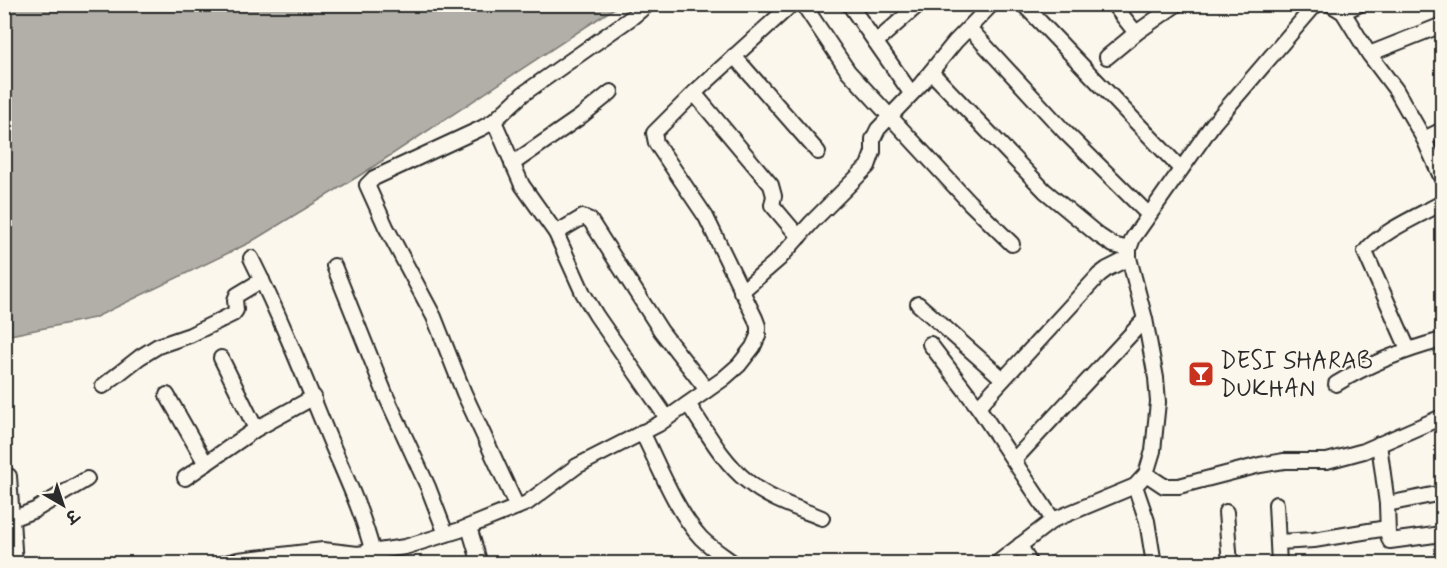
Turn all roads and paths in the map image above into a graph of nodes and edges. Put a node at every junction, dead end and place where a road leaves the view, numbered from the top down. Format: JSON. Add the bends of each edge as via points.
{"nodes":[{"id":1,"x":648,"y":4,"type":"edge"},
{"id":2,"x":792,"y":4,"type":"edge"},
{"id":3,"x":802,"y":4,"type":"edge"},
{"id":4,"x":849,"y":4,"type":"edge"},
{"id":5,"x":919,"y":4,"type":"edge"},
{"id":6,"x":992,"y":4,"type":"edge"},
{"id":7,"x":1023,"y":4,"type":"edge"},
{"id":8,"x":1113,"y":4,"type":"edge"},
{"id":9,"x":1177,"y":4,"type":"edge"},
{"id":10,"x":1316,"y":4,"type":"edge"},
{"id":11,"x":1330,"y":4,"type":"edge"},
{"id":12,"x":1360,"y":4,"type":"edge"},
{"id":13,"x":1343,"y":12,"type":"junction"},
{"id":14,"x":1443,"y":25,"type":"edge"},
{"id":15,"x":969,"y":28,"type":"junction"},
{"id":16,"x":1137,"y":33,"type":"junction"},
{"id":17,"x":876,"y":42,"type":"junction"},
{"id":18,"x":1369,"y":54,"type":"junction"},
{"id":19,"x":734,"y":56,"type":"junction"},
{"id":20,"x":1107,"y":57,"type":"dead end"},
{"id":21,"x":931,"y":72,"type":"junction"},
{"id":22,"x":611,"y":92,"type":"dead end"},
{"id":23,"x":694,"y":93,"type":"junction"},
{"id":24,"x":911,"y":93,"type":"junction"},
{"id":25,"x":890,"y":117,"type":"junction"},
{"id":26,"x":494,"y":121,"type":"junction"},
{"id":27,"x":1443,"y":130,"type":"edge"},
{"id":28,"x":1424,"y":139,"type":"junction"},
{"id":29,"x":818,"y":152,"type":"dead end"},
{"id":30,"x":512,"y":164,"type":"junction"},
{"id":31,"x":1181,"y":170,"type":"junction"},
{"id":32,"x":1443,"y":179,"type":"edge"},
{"id":33,"x":1443,"y":202,"type":"edge"},
{"id":34,"x":1149,"y":215,"type":"junction"},
{"id":35,"x":556,"y":233,"type":"junction"},
{"id":36,"x":799,"y":237,"type":"junction"},
{"id":37,"x":1012,"y":244,"type":"dead end"},
{"id":38,"x":1129,"y":253,"type":"junction"},
{"id":39,"x":251,"y":258,"type":"dead end"},
{"id":40,"x":334,"y":266,"type":"dead end"},
{"id":41,"x":262,"y":280,"type":"junction"},
{"id":42,"x":741,"y":292,"type":"junction"},
{"id":43,"x":918,"y":303,"type":"dead end"},
{"id":44,"x":1144,"y":319,"type":"junction"},
{"id":45,"x":1443,"y":340,"type":"edge"},
{"id":46,"x":930,"y":344,"type":"dead end"},
{"id":47,"x":1408,"y":350,"type":"junction"},
{"id":48,"x":221,"y":358,"type":"dead end"},
{"id":49,"x":1003,"y":379,"type":"junction"},
{"id":50,"x":1336,"y":384,"type":"dead end"},
{"id":51,"x":103,"y":386,"type":"dead end"},
{"id":52,"x":707,"y":390,"type":"junction"},
{"id":53,"x":167,"y":395,"type":"dead end"},
{"id":54,"x":314,"y":397,"type":"junction"},
{"id":55,"x":688,"y":404,"type":"junction"},
{"id":56,"x":978,"y":407,"type":"junction"},
{"id":57,"x":1443,"y":417,"type":"edge"},
{"id":58,"x":667,"y":418,"type":"junction"},
{"id":59,"x":256,"y":429,"type":"junction"},
{"id":60,"x":642,"y":432,"type":"junction"},
{"id":61,"x":1379,"y":444,"type":"junction"},
{"id":62,"x":1014,"y":460,"type":"junction"},
{"id":63,"x":206,"y":464,"type":"junction"},
{"id":64,"x":1146,"y":474,"type":"junction"},
{"id":65,"x":9,"y":476,"type":"dead end"},
{"id":66,"x":185,"y":478,"type":"dead end"},
{"id":67,"x":87,"y":479,"type":"dead end"},
{"id":68,"x":1135,"y":486,"type":"junction"},
{"id":69,"x":1443,"y":493,"type":"edge"},
{"id":70,"x":1276,"y":504,"type":"dead end"},
{"id":71,"x":1387,"y":504,"type":"junction"},
{"id":72,"x":517,"y":507,"type":"junction"},
{"id":73,"x":1226,"y":512,"type":"dead end"},
{"id":74,"x":822,"y":518,"type":"dead end"},
{"id":75,"x":11,"y":519,"type":"junction"},
{"id":76,"x":1053,"y":520,"type":"junction"},
{"id":77,"x":469,"y":527,"type":"junction"},
{"id":78,"x":1388,"y":528,"type":"junction"},
{"id":79,"x":446,"y":534,"type":"junction"},
{"id":80,"x":1443,"y":534,"type":"edge"},
{"id":81,"x":1278,"y":542,"type":"junction"},
{"id":82,"x":1020,"y":545,"type":"junction"},
{"id":83,"x":373,"y":552,"type":"junction"},
{"id":84,"x":288,"y":559,"type":"edge"},
{"id":85,"x":222,"y":563,"type":"edge"},
{"id":86,"x":15,"y":564,"type":"edge"},
{"id":87,"x":480,"y":564,"type":"edge"},
{"id":88,"x":735,"y":564,"type":"edge"},
{"id":89,"x":996,"y":564,"type":"edge"},
{"id":90,"x":1030,"y":564,"type":"edge"},
{"id":91,"x":1154,"y":564,"type":"edge"},
{"id":92,"x":1230,"y":564,"type":"edge"},
{"id":93,"x":1279,"y":564,"type":"edge"}],
"edges":[{"from":1,"to":26,"type":"street","via":[[523,94]]},
{"from":2,"to":19,"type":"street"},
{"from":3,"to":25,"type":"street","via":[[848,71]]},
{"from":4,"to":17,"type":"street"},
{"from":5,"to":17,"type":"street"},
{"from":6,"to":15,"type":"street"},
{"from":7,"to":31,"type":"street"},
{"from":8,"to":16,"type":"street"},
{"from":9,"to":16,"type":"street"},
{"from":10,"to":31,"type":"street","via":[[1213,124]]},
{"from":11,"to":13,"type":"street"},
{"from":12,"to":13,"type":"street"},
{"from":13,"to":18,"type":"street"},
{"from":14,"to":18,"type":"street"},
{"from":15,"to":21,"type":"street"},
{"from":15,"to":34,"type":"street"},
{"from":16,"to":20,"type":"street"},
{"from":17,"to":24,"type":"street"},
{"from":18,"to":28,"type":"street","via":[[1396,90]]},
{"from":19,"to":23,"type":"street"},
{"from":19,"to":29,"type":"street"},
{"from":21,"to":24,"type":"street"},
{"from":21,"to":38,"type":"street","via":[[1045,191],[1098,235]]},
{"from":22,"to":30,"type":"street"},
{"from":23,"to":36,"type":"street","via":[[771,185],[772,205]]},
{"from":23,"to":42,"type":"street","via":[[658,128],[654,138],[706,217]]},
{"from":24,"to":25,"type":"street"},
{"from":25,"to":36,"type":"street","via":[[874,134],[868,166]]},
{"from":25,"to":37,"type":"street"},
{"from":26,"to":30,"type":"street"},
{"from":26,"to":72,"type":"street","via":[[374,178],[367,185],[434,317]]},
{"from":27,"to":28,"type":"street"},
{"from":28,"to":32,"type":"street"},
{"from":30,"to":35,"type":"street"},
{"from":31,"to":34,"type":"street"},
{"from":33,"to":47,"type":"street","via":[[1395,228],[1365,252]]},
{"from":34,"to":38,"type":"street","via":[[1133,238]]},
{"from":35,"to":52,"type":"street","via":[[583,217],[591,220],[661,331]]},
{"from":35,"to":58,"type":"street","via":[[591,308]]},
{"from":36,"to":42,"type":"street"},
{"from":38,"to":44,"type":"street"},
{"from":38,"to":49,"type":"street","via":[[1099,275]]},
{"from":39,"to":41,"type":"street"},
{"from":40,"to":79,"type":"street"},
{"from":41,"to":51,"type":"street","via":[[237,295],[233,314],[158,346]]},
{"from":41,"to":54,"type":"street"},
{"from":42,"to":52,"type":"street","via":[[755,318],[758,336],[739,365]]},
{"from":43,"to":49,"type":"street"},
{"from":44,"to":62,"type":"street"},
{"from":44,"to":64,"type":"street","via":[[1158,402],[1153,451]]},
{"from":45,"to":47,"type":"street"},
{"from":46,"to":56,"type":"street"},
{"from":47,"to":50,"type":"street"},
{"from":48,"to":59,"type":"street"},
{"from":49,"to":56,"type":"street"},
{"from":52,"to":55,"type":"street"},
{"from":53,"to":63,"type":"street"},
{"from":54,"to":59,"type":"street"},
{"from":54,"to":83,"type":"street"},
{"from":55,"to":58,"type":"street"},
{"from":55,"to":74,"type":"street","via":[[730,465],[747,482],[769,496]]},
{"from":56,"to":62,"type":"street"},
{"from":57,"to":61,"type":"street"},
{"from":58,"to":60,"type":"street"},
{"from":59,"to":63,"type":"street"},
{"from":60,"to":72,"type":"street","via":[[577,466]]},
{"from":60,"to":88,"type":"street","via":[[692,527],[707,544]]},
{"from":61,"to":64,"type":"street","via":[[1327,461],[1276,462],[1179,486],[1164,486]]},
{"from":61,"to":71,"type":"street"},
{"from":62,"to":76,"type":"street"},
{"from":63,"to":66,"type":"street"},
{"from":64,"to":68,"type":"street"},
{"from":65,"to":75,"type":"street"},
{"from":67,"to":75,"type":"street","via":[[35,510]]},
{"from":68,"to":76,"type":"street"},
{"from":68,"to":91,"type":"street","via":[[1147,521]]},
{"from":69,"to":71,"type":"street"},
{"from":70,"to":81,"type":"street"},
{"from":71,"to":78,"type":"street"},
{"from":72,"to":77,"type":"street"},
{"from":73,"to":92,"type":"street"},
{"from":75,"to":86,"type":"street"},
{"from":76,"to":82,"type":"street"},
{"from":77,"to":79,"type":"street"},
{"from":77,"to":87,"type":"street"},
{"from":78,"to":80,"type":"street","via":[[1388,538],[1393,541]]},
{"from":78,"to":81,"type":"street"},
{"from":79,"to":83,"type":"street"},
{"from":81,"to":93,"type":"street"},
{"from":82,"to":89,"type":"street"},
{"from":82,"to":90,"type":"street"},
{"from":83,"to":84,"type":"street","via":[[322,550]]},
{"from":84,"to":85,"type":"street"}]}
